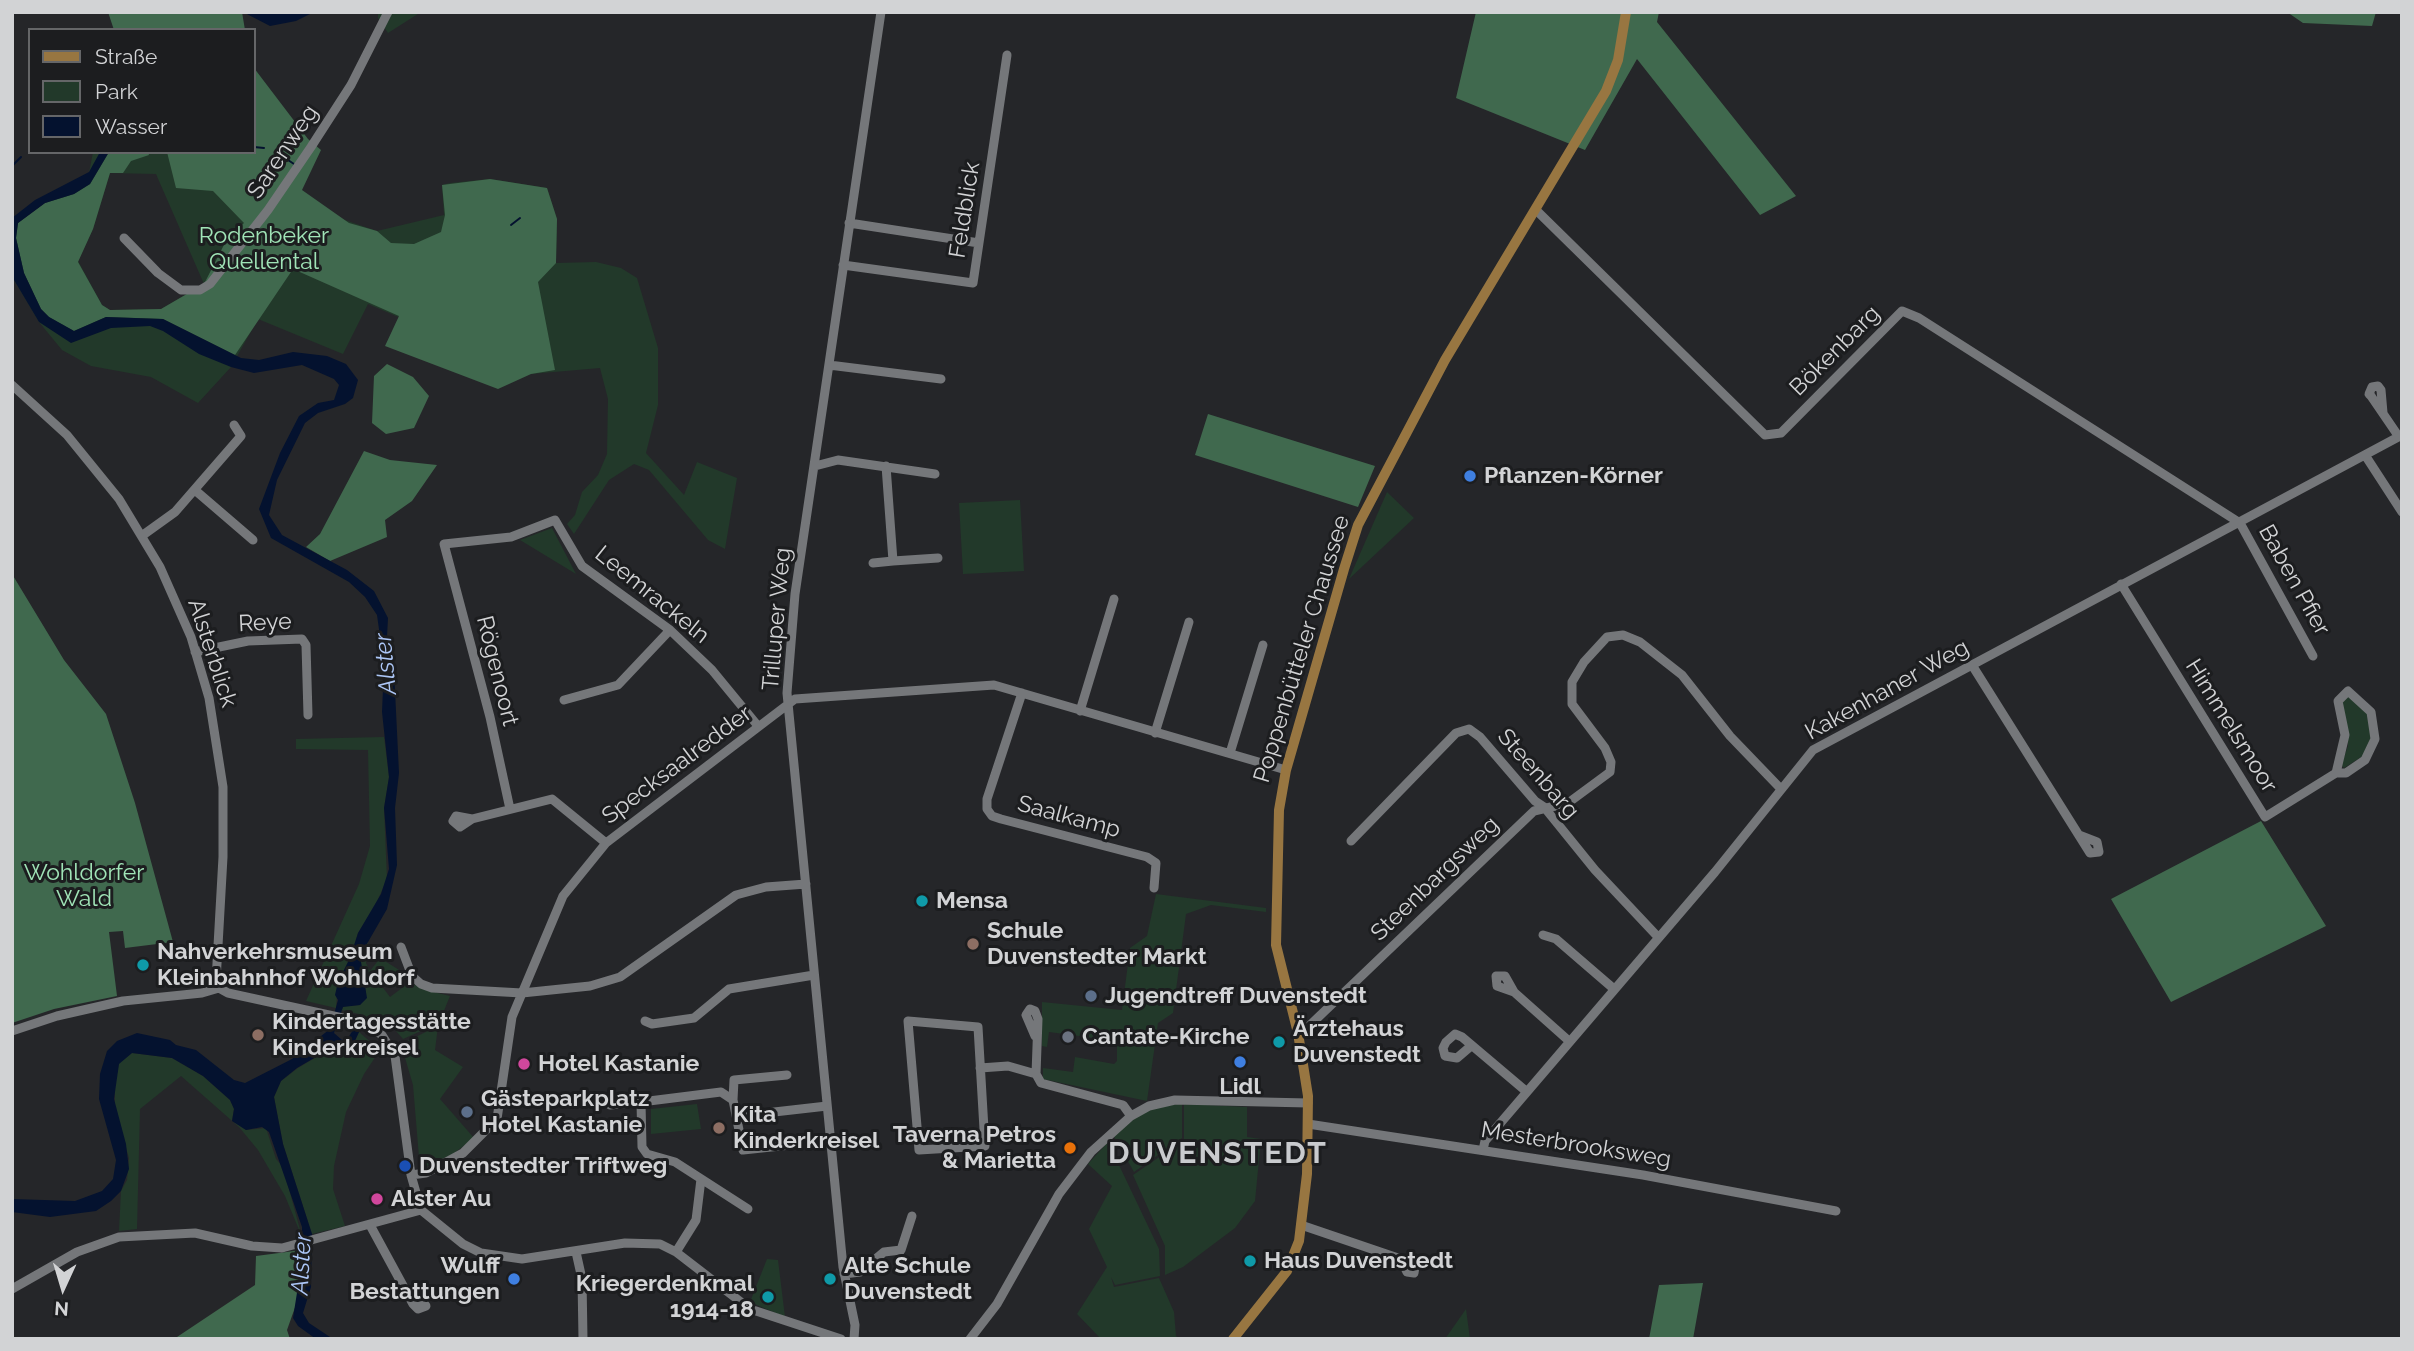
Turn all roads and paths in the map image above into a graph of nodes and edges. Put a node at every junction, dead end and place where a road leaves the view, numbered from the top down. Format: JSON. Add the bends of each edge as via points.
{"nodes":[{"id":1,"x":388,"y":12,"type":"edge"},
{"id":2,"x":881,"y":12,"type":"edge"},
{"id":3,"x":1626,"y":12,"type":"edge"},
{"id":4,"x":1007,"y":55,"type":"dead end"},
{"id":5,"x":1536,"y":210,"type":"junction"},
{"id":6,"x":849,"y":223,"type":"junction"},
{"id":7,"x":124,"y":238,"type":"dead end"},
{"id":8,"x":979,"y":243,"type":"junction"},
{"id":9,"x":843,"y":265,"type":"junction"},
{"id":10,"x":829,"y":365,"type":"junction"},
{"id":11,"x":941,"y":379,"type":"dead end"},
{"id":12,"x":12,"y":385,"type":"edge"},
{"id":13,"x":2383,"y":413,"type":"dead end"},
{"id":14,"x":234,"y":425,"type":"dead end"},
{"id":15,"x":2400,"y":436,"type":"edge"},
{"id":16,"x":2365,"y":455,"type":"junction"},
{"id":17,"x":815,"y":466,"type":"junction"},
{"id":18,"x":886,"y":467,"type":"junction"},
{"id":19,"x":935,"y":474,"type":"dead end"},
{"id":20,"x":196,"y":491,"type":"junction"},
{"id":21,"x":2402,"y":512,"type":"edge"},
{"id":22,"x":2240,"y":523,"type":"junction"},
{"id":23,"x":143,"y":535,"type":"junction"},
{"id":24,"x":253,"y":540,"type":"dead end"},
{"id":25,"x":444,"y":544,"type":"joint"},
{"id":26,"x":938,"y":558,"type":"dead end"},
{"id":27,"x":893,"y":561,"type":"junction"},
{"id":28,"x":873,"y":563,"type":"dead end"},
{"id":29,"x":2121,"y":584,"type":"junction"},
{"id":30,"x":1114,"y":599,"type":"dead end"},
{"id":31,"x":1189,"y":622,"type":"dead end"},
{"id":32,"x":670,"y":630,"type":"junction"},
{"id":33,"x":1263,"y":645,"type":"dead end"},
{"id":34,"x":195,"y":652,"type":"junction"},
{"id":35,"x":2313,"y":656,"type":"dead end"},
{"id":36,"x":1972,"y":665,"type":"junction"},
{"id":37,"x":1022,"y":693,"type":"junction"},
{"id":38,"x":564,"y":700,"type":"dead end"},
{"id":39,"x":789,"y":703,"type":"junction"},
{"id":40,"x":1080,"y":711,"type":"junction"},
{"id":41,"x":308,"y":715,"type":"dead end"},
{"id":42,"x":758,"y":726,"type":"junction"},
{"id":43,"x":1155,"y":733,"type":"junction"},
{"id":44,"x":1230,"y":753,"type":"junction"},
{"id":45,"x":1286,"y":770,"type":"junction"},
{"id":46,"x":2336,"y":774,"type":"junction"},
{"id":47,"x":1781,"y":789,"type":"junction"},
{"id":48,"x":1544,"y":807,"type":"junction"},
{"id":49,"x":510,"y":809,"type":"junction"},
{"id":50,"x":472,"y":819,"type":"dead end"},
{"id":51,"x":2079,"y":835,"type":"dead end"},
{"id":52,"x":1351,"y":841,"type":"dead end"},
{"id":53,"x":606,"y":843,"type":"junction"},
{"id":54,"x":807,"y":884,"type":"junction"},
{"id":55,"x":1154,"y":888,"type":"dead end"},
{"id":56,"x":1543,"y":935,"type":"dead end"},
{"id":57,"x":1658,"y":937,"type":"junction"},
{"id":58,"x":401,"y":947,"type":"dead end"},
{"id":59,"x":814,"y":975,"type":"junction"},
{"id":60,"x":219,"y":988,"type":"junction"},
{"id":61,"x":1615,"y":989,"type":"junction"},
{"id":62,"x":1514,"y":992,"type":"dead end"},
{"id":63,"x":522,"y":993,"type":"junction"},
{"id":64,"x":645,"y":1021,"type":"dead end"},
{"id":65,"x":12,"y":1031,"type":"edge"},
{"id":66,"x":1298,"y":1033,"type":"junction"},
{"id":67,"x":1035,"y":1036,"type":"dead end"},
{"id":68,"x":1569,"y":1041,"type":"junction"},
{"id":69,"x":1471,"y":1046,"type":"dead end"},
{"id":70,"x":980,"y":1068,"type":"junction"},
{"id":71,"x":1036,"y":1074,"type":"junction"},
{"id":72,"x":787,"y":1075,"type":"dead end"},
{"id":73,"x":1527,"y":1092,"type":"junction"},
{"id":74,"x":733,"y":1100,"type":"junction"},
{"id":75,"x":641,"y":1102,"type":"junction"},
{"id":76,"x":1308,"y":1103,"type":"junction"},
{"id":77,"x":611,"y":1105,"type":"dead end"},
{"id":78,"x":827,"y":1106,"type":"junction"},
{"id":79,"x":739,"y":1116,"type":"junction"},
{"id":80,"x":1131,"y":1116,"type":"junction"},
{"id":81,"x":1308,"y":1124,"type":"junction"},
{"id":82,"x":790,"y":1145,"type":"dead end"},
{"id":83,"x":1483,"y":1150,"type":"junction"},
{"id":84,"x":411,"y":1175,"type":"junction"},
{"id":85,"x":701,"y":1179,"type":"junction"},
{"id":86,"x":748,"y":1209,"type":"dead end"},
{"id":87,"x":421,"y":1210,"type":"junction"},
{"id":88,"x":1836,"y":1211,"type":"dead end"},
{"id":89,"x":912,"y":1216,"type":"dead end"},
{"id":90,"x":370,"y":1225,"type":"junction"},
{"id":91,"x":1301,"y":1225,"type":"junction"},
{"id":92,"x":576,"y":1252,"type":"junction"},
{"id":93,"x":676,"y":1252,"type":"junction"},
{"id":94,"x":1401,"y":1259,"type":"dead end"},
{"id":95,"x":844,"y":1274,"type":"junction"},
{"id":96,"x":12,"y":1289,"type":"edge"},
{"id":97,"x":414,"y":1304,"type":"dead end"},
{"id":98,"x":583,"y":1339,"type":"edge"},
{"id":99,"x":841,"y":1339,"type":"edge"},
{"id":100,"x":854,"y":1339,"type":"edge"},
{"id":101,"x":970,"y":1339,"type":"edge"},
{"id":102,"x":1233,"y":1339,"type":"edge"}],
"edges":[{"from":1,"to":7,"type":"street","name":"Sarenweg","via":[[351,85],[298,166],[222,268],[200,290],[181,290],[167,282]]},
{"from":2,"to":6,"type":"street","name":"Trilluper Weg"},
{"from":3,"to":5,"type":"main road","name":"Poppenbütteler Chaussee","via":[[1618,61],[1606,92]]},
{"from":4,"to":8,"type":"street","name":"Feldblick"},
{"from":5,"to":22,"type":"street","name":"Bökenbarg","via":[[1765,435],[1781,433],[1902,312],[1919,318]]},
{"from":5,"to":45,"type":"main road","name":"Poppenbütteler Chaussee","via":[[1457,339],[1358,525]]},
{"from":6,"to":8,"type":"street"},
{"from":6,"to":9,"type":"street","name":"Trilluper Weg"},
{"from":8,"to":9,"type":"street","name":"Feldblick","via":[[973,283]]},
{"from":9,"to":10,"type":"street","name":"Trilluper Weg"},
{"from":10,"to":11,"type":"street"},
{"from":10,"to":17,"type":"street","name":"Trilluper Weg"},
{"from":12,"to":23,"type":"street","name":"Alsterblick","via":[[84,455]]},
{"from":13,"to":15,"type":"street","name":"Kakenhaner Weg"},
{"from":14,"to":20,"type":"street","via":[[241,436]]},
{"from":15,"to":16,"type":"street","name":"Kakenhaner Weg"},
{"from":16,"to":21,"type":"street"},
{"from":16,"to":22,"type":"street","name":"Kakenhaner Weg"},
{"from":17,"to":18,"type":"street","via":[[838,460]]},
{"from":17,"to":39,"type":"street","name":"Trilluper Weg","via":[[795,594]]},
{"from":18,"to":19,"type":"street"},
{"from":18,"to":27,"type":"street"},
{"from":20,"to":23,"type":"street"},
{"from":20,"to":24,"type":"street"},
{"from":22,"to":29,"type":"street","name":"Kakenhaner Weg"},
{"from":22,"to":35,"type":"street","name":"Baben Pfier"},
{"from":23,"to":34,"type":"street","name":"Alsterblick"},
{"from":25,"to":32,"type":"street","name":"Leemrackeln","via":[[511,537],[555,520],[582,566]]},
{"from":25,"to":49,"type":"street","name":"Rögenoort"},
{"from":26,"to":27,"type":"street"},
{"from":27,"to":28,"type":"street"},
{"from":29,"to":36,"type":"street","name":"Kakenhaner Weg"},
{"from":29,"to":46,"type":"street","name":"Himmelsmoor","via":[[2264,817]]},
{"from":30,"to":40,"type":"street"},
{"from":31,"to":43,"type":"street"},
{"from":32,"to":38,"type":"street","via":[[618,685]]},
{"from":32,"to":42,"type":"street","name":"Leemrackeln","via":[[712,670]]},
{"from":33,"to":44,"type":"street"},
{"from":34,"to":41,"type":"street","name":"Reye","via":[[248,640],[302,639],[306,645]]},
{"from":34,"to":60,"type":"street","name":"Alsterblick","via":[[213,718],[223,787]]},
{"from":36,"to":47,"type":"street","name":"Kakenhaner Weg","via":[[1813,750]]},
{"from":36,"to":51,"type":"street"},
{"from":37,"to":39,"type":"street","name":"Specksaalredder","via":[[978,684]]},
{"from":37,"to":40,"type":"street","name":"Specksaalredder"},
{"from":37,"to":55,"type":"street","name":"Saalkamp","via":[[987,799],[992,816],[1147,857],[1156,863]]},
{"from":39,"to":42,"type":"street","name":"Specksaalredder"},
{"from":39,"to":54,"type":"street","name":"Trilluper Weg"},
{"from":40,"to":43,"type":"street","name":"Specksaalredder"},
{"from":42,"to":53,"type":"street","name":"Specksaalredder"},
{"from":43,"to":44,"type":"street","name":"Specksaalredder"},
{"from":44,"to":45,"type":"street","name":"Specksaalredder"},
{"from":45,"to":66,"type":"main road","name":"Poppenbütteler Chaussee","via":[[1279,810],[1276,945]]},
{"from":46,"to":46,"type":"street","name":"Himmelsmoor","via":[[2345,735],[2338,701],[2348,691],[2371,712],[2375,739],[2365,760]]},
{"from":47,"to":48,"type":"street","name":"Steenbargsweg","via":[[1730,736],[1682,675],[1640,642],[1623,635],[1607,637],[1572,682],[1572,704],[1605,748],[1610,772],[1568,803]]},
{"from":47,"to":57,"type":"street","name":"Kakenhaner Weg"},
{"from":48,"to":52,"type":"street","name":"Steenbarg","via":[[1469,729],[1456,733]]},
{"from":48,"to":57,"type":"street","name":"Steenbarg"},
{"from":48,"to":66,"type":"street","name":"Steenbargsweg","via":[[1534,811]]},
{"from":49,"to":50,"type":"street"},
{"from":49,"to":53,"type":"street","via":[[552,799]]},
{"from":53,"to":63,"type":"street","name":"Specksaalredder","via":[[564,896]]},
{"from":54,"to":59,"type":"street","name":"Trilluper Weg"},
{"from":54,"to":63,"type":"street","via":[[736,895],[620,977],[590,986]]},
{"from":56,"to":61,"type":"street","via":[[1556,939]]},
{"from":57,"to":61,"type":"street","name":"Kakenhaner Weg"},
{"from":58,"to":63,"type":"street","via":[[412,976],[426,987]]},
{"from":59,"to":64,"type":"street","via":[[729,989],[694,1018]]},
{"from":59,"to":78,"type":"street","name":"Trilluper Weg"},
{"from":60,"to":65,"type":"street","via":[[123,1002]]},
{"from":60,"to":84,"type":"street","via":[[361,1022],[382,1035],[395,1056]]},
{"from":61,"to":68,"type":"street","name":"Kakenhaner Weg"},
{"from":62,"to":68,"type":"street"},
{"from":63,"to":84,"type":"street","name":"Specksaalredder","via":[[508,1035],[497,1119],[463,1153],[426,1173]]},
{"from":66,"to":76,"type":"main road","name":"Poppenbütteler Chaussee"},
{"from":67,"to":71,"type":"street"},
{"from":68,"to":73,"type":"street","name":"Kakenhaner Weg"},
{"from":69,"to":73,"type":"street"},
{"from":70,"to":70,"type":"street","via":[[978,1027],[908,1021],[919,1150],[985,1146]]},
{"from":70,"to":71,"type":"street","via":[[1008,1066]]},
{"from":71,"to":80,"type":"street","via":[[1041,1083],[1123,1105]]},
{"from":72,"to":74,"type":"street","via":[[734,1080]]},
{"from":73,"to":83,"type":"street","name":"Kakenhaner Weg","via":[[1485,1141]]},
{"from":74,"to":75,"type":"street","via":[[721,1092]]},
{"from":74,"to":79,"type":"street"},
{"from":75,"to":77,"type":"street"},
{"from":75,"to":85,"type":"street","via":[[642,1147],[647,1154],[675,1162]]},
{"from":76,"to":80,"type":"street","via":[[1175,1100]]},
{"from":76,"to":81,"type":"main road","name":"Poppenbütteler Chaussee"},
{"from":78,"to":79,"type":"street"},
{"from":78,"to":95,"type":"street","name":"Trilluper Weg"},
{"from":79,"to":82,"type":"street","via":[[743,1150]]},
{"from":80,"to":101,"type":"street","via":[[1091,1152],[1059,1194],[997,1304]]},
{"from":81,"to":83,"type":"street","name":"Mesterbrooksweg"},
{"from":81,"to":91,"type":"main road","name":"Poppenbütteler Chaussee"},
{"from":83,"to":88,"type":"street","name":"Mesterbrooksweg"},
{"from":84,"to":87,"type":"street"},
{"from":85,"to":86,"type":"street"},
{"from":85,"to":93,"type":"street","via":[[696,1220]]},
{"from":87,"to":90,"type":"street"},
{"from":87,"to":92,"type":"street","via":[[481,1253],[522,1259]]},
{"from":89,"to":95,"type":"street","via":[[901,1251],[884,1252],[860,1272]]},
{"from":90,"to":96,"type":"street","via":[[290,1247],[262,1248],[195,1233],[119,1237],[55,1263]]},
{"from":90,"to":97,"type":"street"},
{"from":91,"to":94,"type":"street"},
{"from":91,"to":102,"type":"main road","name":"Poppenbütteler Chaussee","via":[[1287,1271]]},
{"from":92,"to":93,"type":"street","via":[[642,1242]]},
{"from":92,"to":98,"type":"street","via":[[582,1279]]},
{"from":93,"to":99,"type":"street","via":[[750,1309]]},
{"from":95,"to":100,"type":"street","name":"Trilluper Weg"}]}
